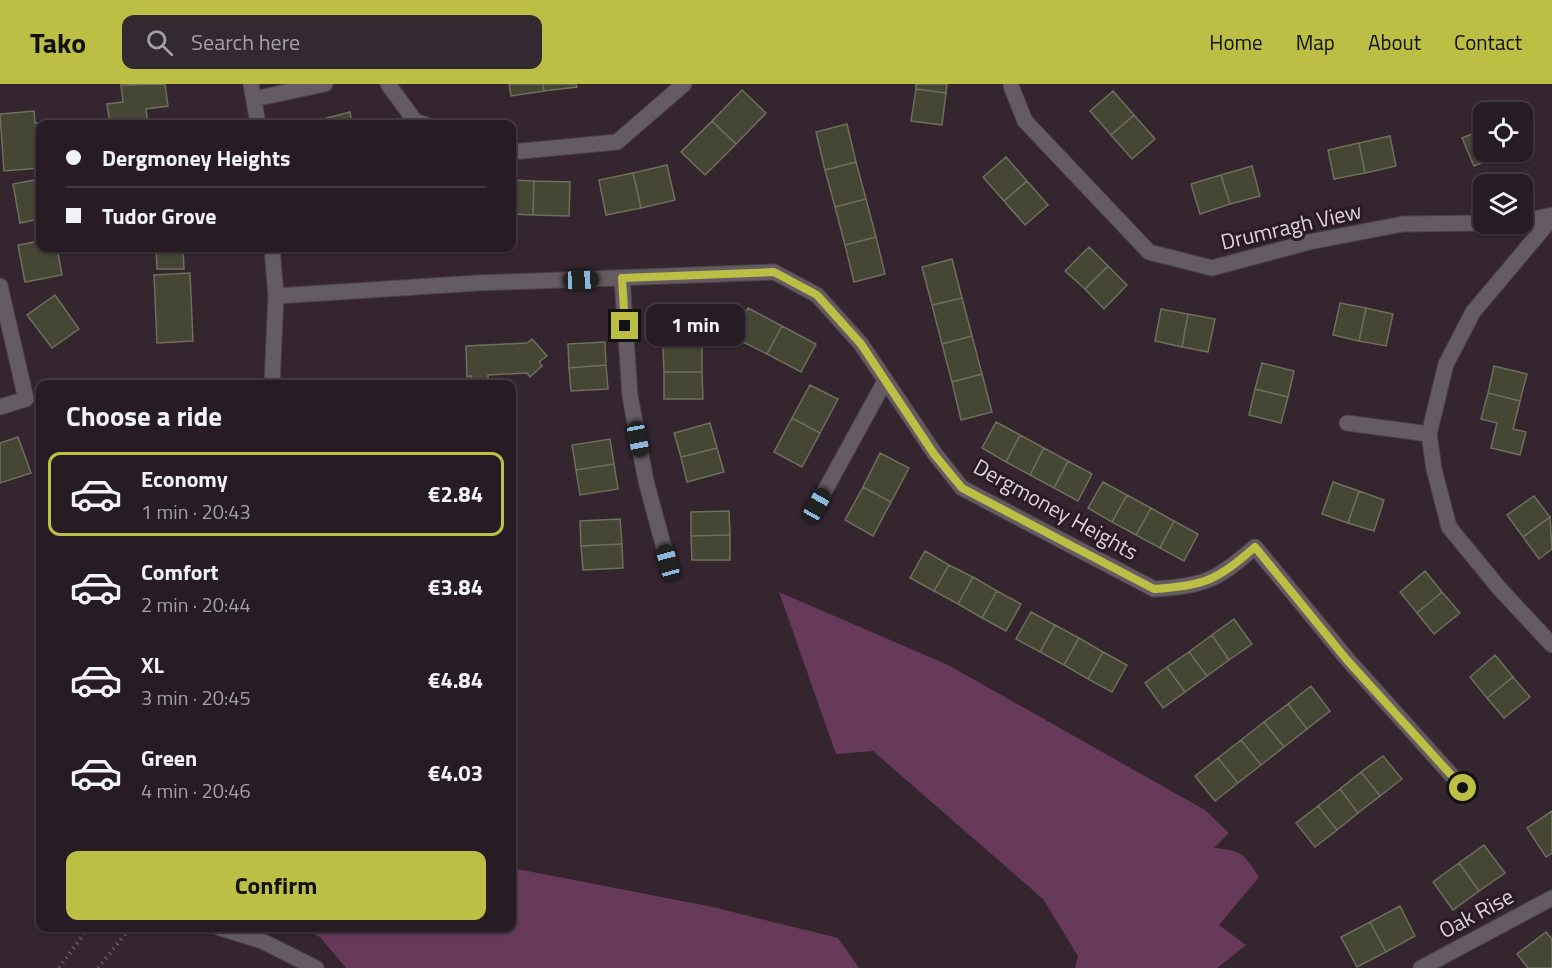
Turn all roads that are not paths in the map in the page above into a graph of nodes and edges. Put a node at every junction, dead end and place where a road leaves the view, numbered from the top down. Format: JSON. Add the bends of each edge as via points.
{"nodes":[{"id":1,"x":325,"y":84,"type":"edge"},
{"id":2,"x":388,"y":84,"type":"edge"},
{"id":3,"x":684,"y":84,"type":"edge"},
{"id":4,"x":1011,"y":86,"type":"dead end"},
{"id":5,"x":252,"y":92,"type":"edge"},
{"id":6,"x":257,"y":120,"type":"edge"},
{"id":7,"x":414,"y":120,"type":"edge"},
{"id":8,"x":516,"y":152,"type":"edge"},
{"id":9,"x":1552,"y":217,"type":"edge"},
{"id":10,"x":1533,"y":220,"type":"edge"},
{"id":11,"x":1473,"y":223,"type":"edge"},
{"id":12,"x":272,"y":252,"type":"edge"},
{"id":13,"x":622,"y":278,"type":"junction"},
{"id":14,"x":0,"y":286,"type":"edge"},
{"id":15,"x":276,"y":296,"type":"junction"},
{"id":16,"x":272,"y":380,"type":"edge"},
{"id":17,"x":885,"y":381,"type":"junction"},
{"id":18,"x":0,"y":407,"type":"edge"},
{"id":19,"x":1347,"y":423,"type":"dead end"},
{"id":20,"x":1429,"y":434,"type":"junction"},
{"id":21,"x":817,"y":505,"type":"dead end"},
{"id":22,"x":668,"y":562,"type":"dead end"},
{"id":23,"x":1552,"y":645,"type":"edge"},
{"id":24,"x":1463,"y":788,"type":"dead end"},
{"id":25,"x":1552,"y":898,"type":"edge"},
{"id":26,"x":233,"y":932,"type":"edge"},
{"id":27,"x":316,"y":968,"type":"edge"},
{"id":28,"x":1420,"y":968,"type":"edge"}],
"edges":[{"from":1,"to":5,"type":"street"},
{"from":2,"to":7,"type":"street"},
{"from":3,"to":8,"type":"street","via":[[617,142]]},
{"from":4,"to":11,"type":"street","name":"Drumragh View","via":[[1025,121],[1149,252],[1212,268],[1309,242],[1403,224]]},
{"from":5,"to":6,"type":"street"},
{"from":9,"to":10,"type":"street"},
{"from":9,"to":20,"type":"street","via":[[1473,312],[1446,364]]},
{"from":12,"to":15,"type":"street"},
{"from":13,"to":15,"type":"street","name":"Dergmoney Heights"},
{"from":13,"to":17,"type":"street","name":"Dergmoney Heights","via":[[774,272],[817,295],[861,344]]},
{"from":13,"to":22,"type":"street","via":[[630,396],[646,481]]},
{"from":14,"to":18,"type":"street","via":[[26,399]]},
{"from":15,"to":16,"type":"street"},
{"from":17,"to":21,"type":"street"},
{"from":17,"to":24,"type":"street","name":"Dergmoney Heights","via":[[962,488],[1154,589],[1190,587],[1221,576],[1255,547],[1347,660]]},
{"from":19,"to":20,"type":"street"},
{"from":20,"to":23,"type":"street","via":[[1449,527]]},
{"from":25,"to":28,"type":"street","name":"Oak Rise"},
{"from":26,"to":27,"type":"street","via":[[262,941]]}]}
